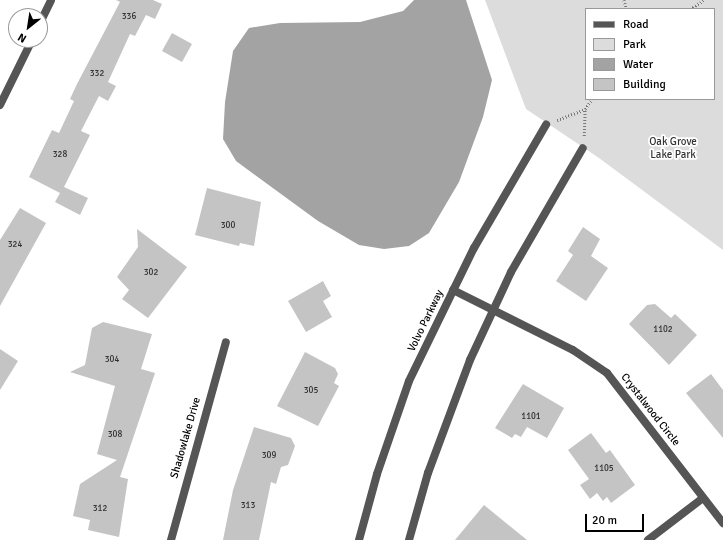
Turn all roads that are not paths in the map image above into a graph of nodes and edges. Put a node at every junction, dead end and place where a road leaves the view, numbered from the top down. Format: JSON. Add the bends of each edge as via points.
{"nodes":[{"id":1,"x":28,"y":48,"type":"edge"},
{"id":2,"x":0,"y":105,"type":"edge"},
{"id":3,"x":546,"y":125,"type":"road end"},
{"id":4,"x":583,"y":148,"type":"road end"},
{"id":5,"x":453,"y":290,"type":"junction"},
{"id":6,"x":493,"y":310,"type":"junction"},
{"id":7,"x":226,"y":342,"type":"dead end"},
{"id":8,"x":703,"y":498,"type":"junction"},
{"id":9,"x":723,"y":523,"type":"edge"},
{"id":10,"x":171,"y":540,"type":"edge"},
{"id":11,"x":360,"y":540,"type":"edge"},
{"id":12,"x":409,"y":540,"type":"edge"},
{"id":13,"x":648,"y":540,"type":"edge"}],
"edges":[{"from":1,"to":2,"type":"street"},
{"from":3,"to":5,"type":"street","name":"Volvo Parkway"},
{"from":4,"to":6,"type":"street","via":[[536,224]]},
{"from":5,"to":6,"type":"street","name":"Crystalwood Circle"},
{"from":5,"to":11,"type":"street","name":"Volvo Parkway","via":[[409,381],[377,474]]},
{"from":6,"to":8,"type":"street","name":"Crystalwood Circle","via":[[573,350],[607,373]]},
{"from":6,"to":12,"type":"street","via":[[450,413]]},
{"from":7,"to":10,"type":"street","name":"Shadowlake Drive"},
{"from":8,"to":9,"type":"street","name":"Crystalwood Circle"},
{"from":8,"to":13,"type":"street"}]}
